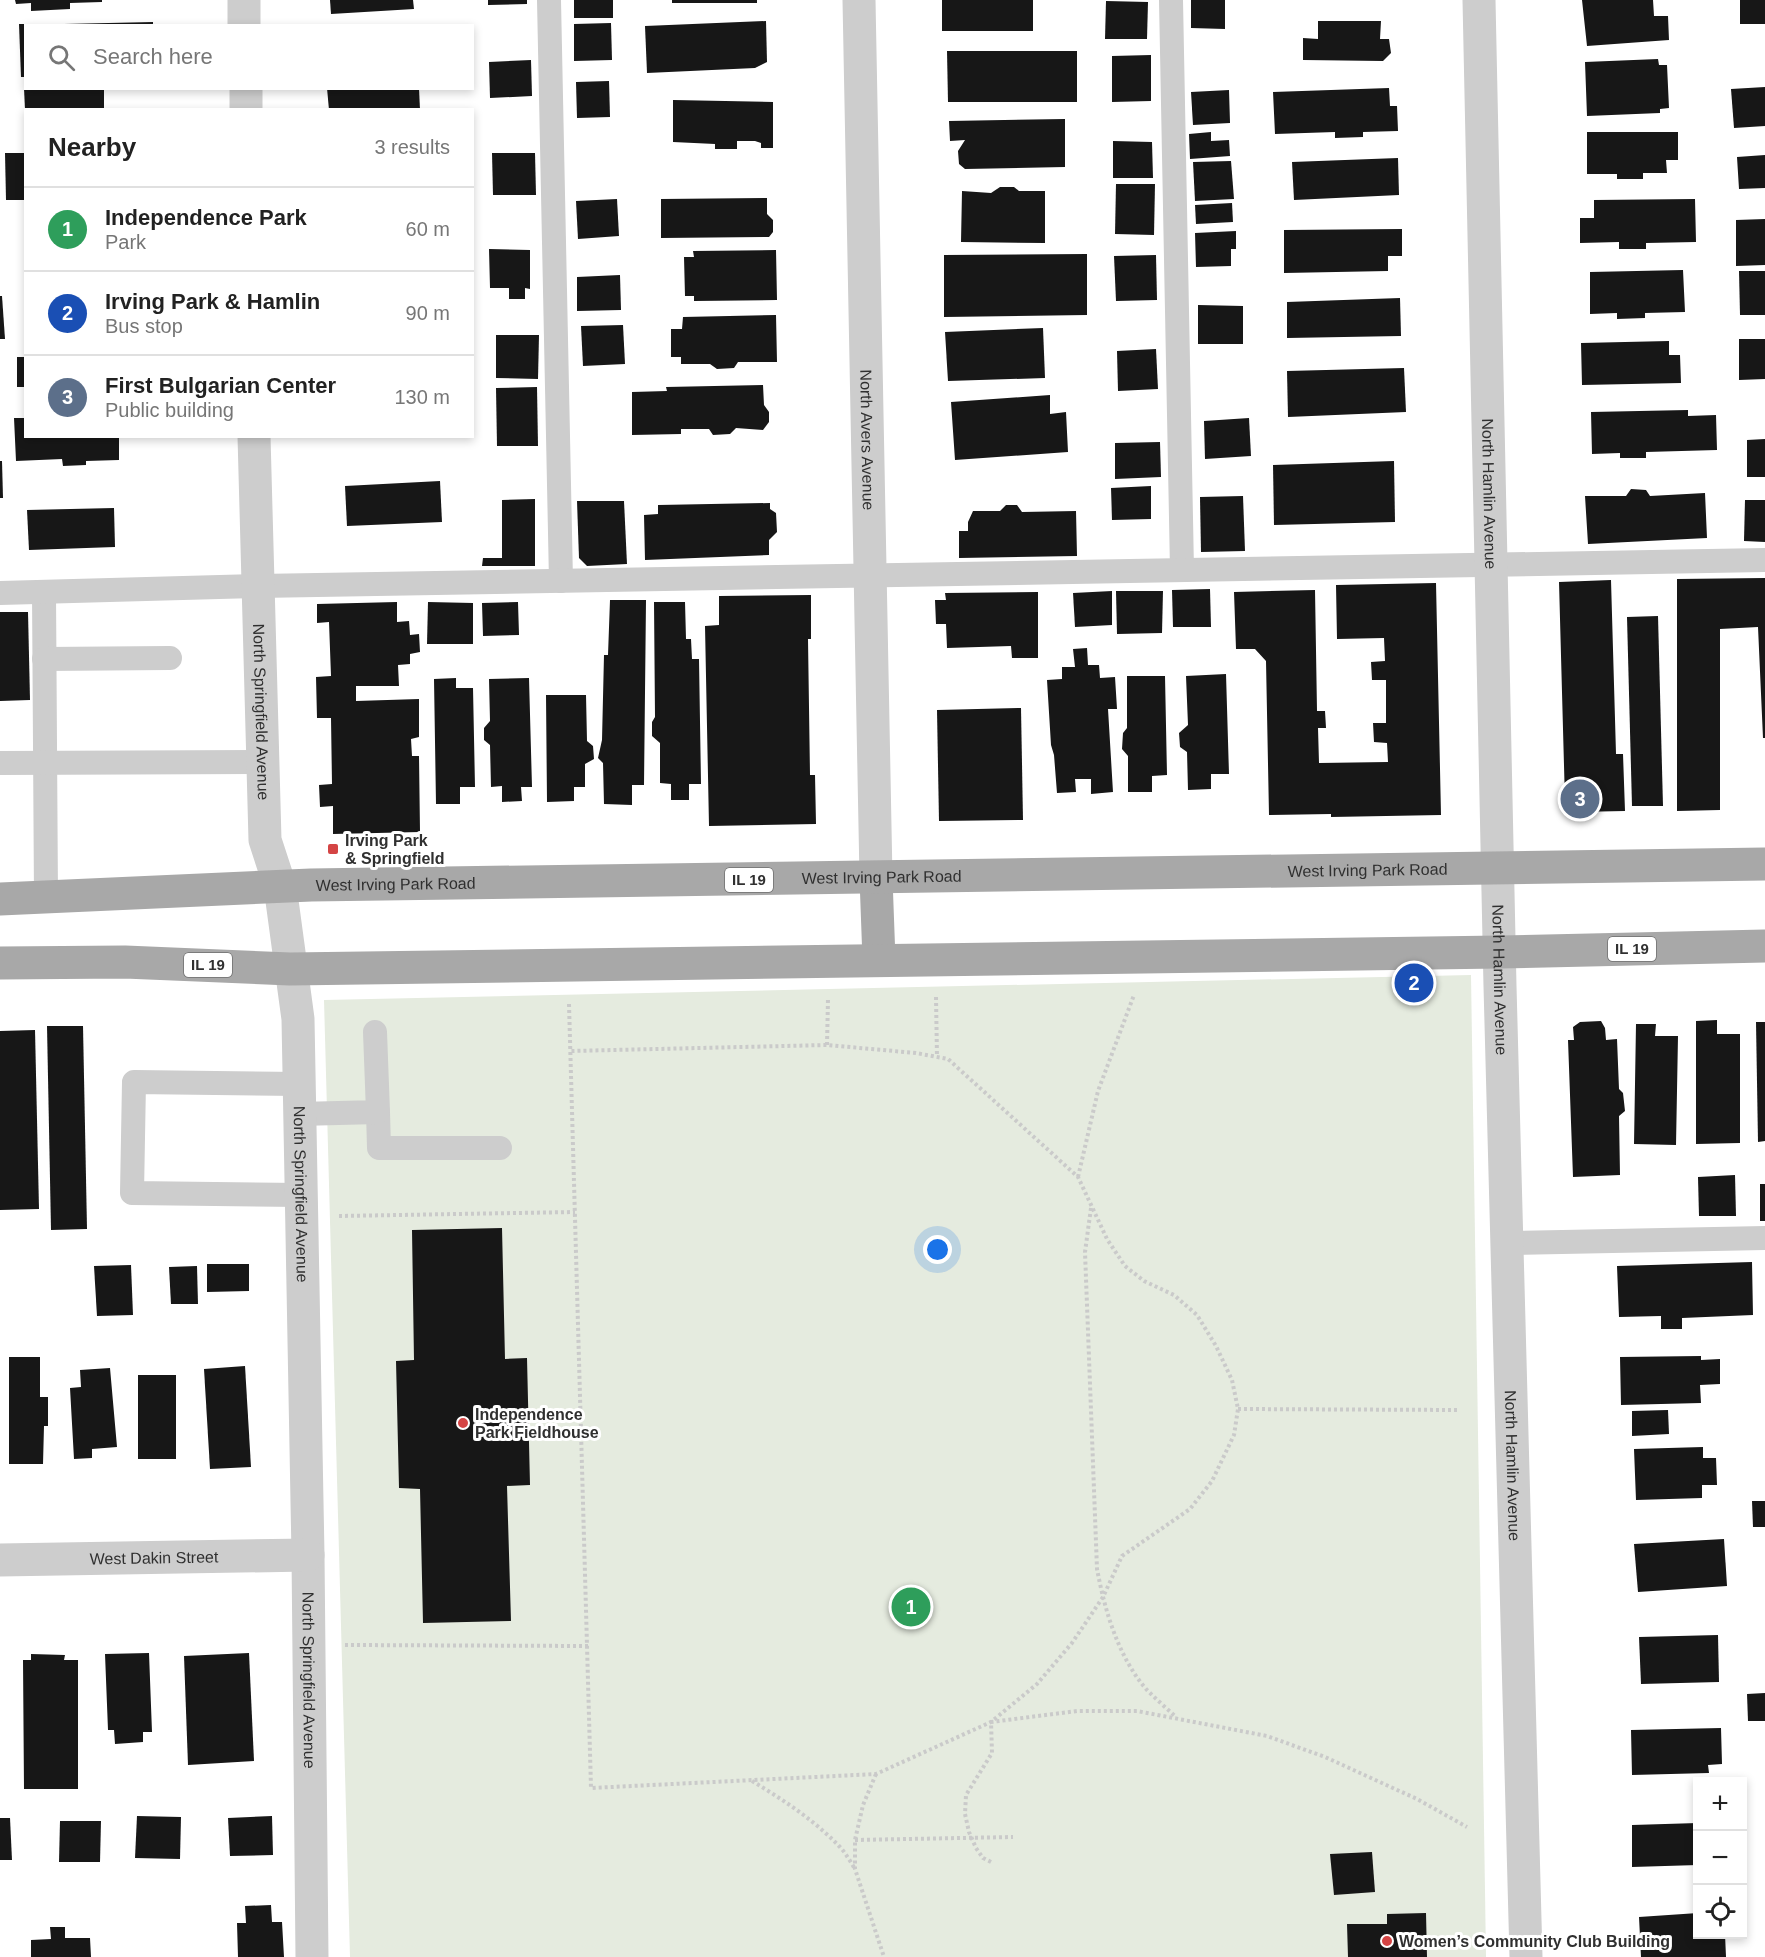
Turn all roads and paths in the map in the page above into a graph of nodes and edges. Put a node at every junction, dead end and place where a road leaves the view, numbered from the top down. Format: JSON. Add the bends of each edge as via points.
{"nodes":[{"id":1,"x":244,"y":0,"type":"edge"},
{"id":2,"x":549,"y":0,"type":"edge"},
{"id":3,"x":859,"y":0,"type":"edge"},
{"id":4,"x":1171,"y":0,"type":"edge"},
{"id":5,"x":1479,"y":0,"type":"edge"},
{"id":6,"x":244,"y":24,"type":"edge"},
{"id":7,"x":246,"y":90,"type":"edge"},
{"id":8,"x":246,"y":108,"type":"edge"},
{"id":9,"x":254,"y":438,"type":"edge"},
{"id":10,"x":1765,"y":560,"type":"edge"},
{"id":11,"x":1491,"y":565,"type":"junction"},
{"id":12,"x":1182,"y":570,"type":"junction"},
{"id":13,"x":870,"y":576,"type":"junction"},
{"id":14,"x":561,"y":581,"type":"junction"},
{"id":15,"x":258,"y":586,"type":"junction"},
{"id":16,"x":44,"y":592,"type":"junction"},
{"id":17,"x":0,"y":593,"type":"edge"},
{"id":18,"x":170,"y":658,"type":"dead end"},
{"id":19,"x":44,"y":659,"type":"junction"},
{"id":20,"x":263,"y":762,"type":"junction"},
{"id":21,"x":0,"y":763,"type":"edge"},
{"id":22,"x":45,"y":763,"type":"junction"},
{"id":23,"x":1765,"y":864,"type":"edge"},
{"id":24,"x":1498,"y":870,"type":"junction"},
{"id":25,"x":876,"y":878,"type":"junction"},
{"id":26,"x":280,"y":886,"type":"junction"},
{"id":27,"x":46,"y":897,"type":"junction"},
{"id":28,"x":0,"y":899,"type":"edge"},
{"id":29,"x":1765,"y":946,"type":"edge"},
{"id":30,"x":1500,"y":952,"type":"junction"},
{"id":31,"x":879,"y":960,"type":"junction"},
{"id":32,"x":0,"y":963,"type":"edge"},
{"id":33,"x":290,"y":969,"type":"junction"},
{"id":34,"x":1135,"y":993,"type":"dead end"},
{"id":35,"x":936,"y":996,"type":"dead end"},
{"id":36,"x":828,"y":998,"type":"dead end"},
{"id":37,"x":569,"y":1004,"type":"dead end"},
{"id":38,"x":375,"y":1032,"type":"dead end"},
{"id":39,"x":827,"y":1044,"type":"junction"},
{"id":40,"x":571,"y":1051,"type":"junction"},
{"id":41,"x":938,"y":1057,"type":"junction"},
{"id":42,"x":299,"y":1099,"type":"junction"},
{"id":43,"x":378,"y":1112,"type":"junction"},
{"id":44,"x":500,"y":1148,"type":"dead end"},
{"id":45,"x":1078,"y":1178,"type":"junction"},
{"id":46,"x":301,"y":1195,"type":"junction"},
{"id":47,"x":1091,"y":1208,"type":"junction"},
{"id":48,"x":575,"y":1212,"type":"junction"},
{"id":49,"x":331,"y":1216,"type":"dead end"},
{"id":50,"x":1765,"y":1238,"type":"edge"},
{"id":51,"x":1508,"y":1243,"type":"junction"},
{"id":52,"x":1238,"y":1409,"type":"junction"},
{"id":53,"x":1458,"y":1410,"type":"dead end"},
{"id":54,"x":308,"y":1555,"type":"junction"},
{"id":55,"x":0,"y":1560,"type":"edge"},
{"id":56,"x":1102,"y":1597,"type":"junction"},
{"id":57,"x":341,"y":1645,"type":"dead end"},
{"id":58,"x":588,"y":1646,"type":"junction"},
{"id":59,"x":1175,"y":1717,"type":"junction"},
{"id":60,"x":991,"y":1722,"type":"junction"},
{"id":61,"x":876,"y":1774,"type":"junction"},
{"id":62,"x":752,"y":1780,"type":"junction"},
{"id":63,"x":1467,"y":1827,"type":"dead end"},
{"id":64,"x":971,"y":1837,"type":"junction"},
{"id":65,"x":1013,"y":1837,"type":"dead end"},
{"id":66,"x":855,"y":1840,"type":"junction"},
{"id":67,"x":991,"y":1862,"type":"dead end"},
{"id":68,"x":855,"y":1869,"type":"junction"},
{"id":69,"x":312,"y":1957,"type":"edge"},
{"id":70,"x":884,"y":1957,"type":"edge"},
{"id":71,"x":1526,"y":1957,"type":"edge"}],
"edges":[{"from":1,"to":6,"type":"street"},
{"from":2,"to":14,"type":"lane"},
{"from":3,"to":13,"type":"street","name":"North Avers Avenue"},
{"from":4,"to":12,"type":"lane"},
{"from":5,"to":11,"type":"street","name":"North Hamlin Avenue"},
{"from":7,"to":8,"type":"street"},
{"from":9,"to":15,"type":"street","name":"North Springfield Avenue"},
{"from":10,"to":11,"type":"lane"},
{"from":11,"to":12,"type":"lane"},
{"from":11,"to":24,"type":"street","name":"North Hamlin Avenue"},
{"from":12,"to":13,"type":"lane"},
{"from":13,"to":14,"type":"lane"},
{"from":13,"to":25,"type":"street","name":"North Avers Avenue"},
{"from":14,"to":15,"type":"lane"},
{"from":15,"to":16,"type":"lane"},
{"from":15,"to":20,"type":"street","name":"North Springfield Avenue"},
{"from":16,"to":17,"type":"lane"},
{"from":16,"to":19,"type":"lane"},
{"from":18,"to":19,"type":"lane"},
{"from":19,"to":22,"type":"lane"},
{"from":20,"to":22,"type":"lane"},
{"from":20,"to":26,"type":"street","name":"North Springfield Avenue","via":[[265,840]]},
{"from":21,"to":22,"type":"lane"},
{"from":22,"to":27,"type":"lane"},
{"from":23,"to":24,"type":"main road","name":"West Irving Park Road","number":"IL 19"},
{"from":24,"to":25,"type":"main road","name":"West Irving Park Road","number":"IL 19"},
{"from":24,"to":30,"type":"street","name":"North Hamlin Avenue"},
{"from":25,"to":26,"type":"main road","name":"West Irving Park Road","number":"IL 19"},
{"from":25,"to":31,"type":"main road"},
{"from":26,"to":27,"type":"main road","name":"West Irving Park Road","number":"IL 19"},
{"from":26,"to":33,"type":"street","name":"North Springfield Avenue"},
{"from":27,"to":28,"type":"main road","name":"West Irving Park Road","number":"IL 19"},
{"from":29,"to":30,"type":"main road","number":"IL 19"},
{"from":30,"to":31,"type":"main road","number":"IL 19"},
{"from":30,"to":51,"type":"street","name":"North Hamlin Avenue"},
{"from":31,"to":33,"type":"main road","number":"IL 19"},
{"from":32,"to":33,"type":"main road","number":"IL 19","via":[[125,962]]},
{"from":33,"to":42,"type":"street","name":"North Springfield Avenue","via":[[297,1019]]},
{"from":34,"to":45,"type":"path","via":[[1098,1091]]},
{"from":35,"to":41,"type":"path"},
{"from":36,"to":39,"type":"path"},
{"from":37,"to":40,"type":"path"},
{"from":38,"to":43,"type":"lane"},
{"from":39,"to":40,"type":"path"},
{"from":39,"to":41,"type":"path"},
{"from":40,"to":48,"type":"path"},
{"from":41,"to":45,"type":"path","via":[[948,1059]]},
{"from":42,"to":43,"type":"lane"},
{"from":42,"to":46,"type":"street","name":"North Springfield Avenue"},
{"from":42,"to":46,"type":"lane","via":[[134,1082],[132,1193]]},
{"from":43,"to":44,"type":"lane","via":[[379,1148]]},
{"from":45,"to":47,"type":"path"},
{"from":46,"to":54,"type":"street","name":"North Springfield Avenue"},
{"from":47,"to":52,"type":"path","via":[[1125,1266],[1144,1281],[1174,1295],[1197,1315],[1232,1380]]},
{"from":47,"to":56,"type":"path","via":[[1085,1252],[1097,1569]]},
{"from":48,"to":49,"type":"path"},
{"from":48,"to":58,"type":"path"},
{"from":50,"to":51,"type":"lane"},
{"from":51,"to":71,"type":"street","name":"North Hamlin Avenue"},
{"from":52,"to":53,"type":"path"},
{"from":52,"to":56,"type":"path","via":[[1234,1434],[1212,1481],[1190,1509],[1122,1556]]},
{"from":54,"to":55,"type":"street","name":"West Dakin Street"},
{"from":54,"to":69,"type":"street","name":"North Springfield Avenue"},
{"from":56,"to":59,"type":"path","via":[[1123,1655],[1147,1690]]},
{"from":56,"to":60,"type":"path","via":[[1072,1643],[1037,1684]]},
{"from":57,"to":58,"type":"path"},
{"from":58,"to":62,"type":"path","via":[[591,1788]]},
{"from":59,"to":60,"type":"path","via":[[1137,1711],[1077,1711]]},
{"from":59,"to":63,"type":"path","via":[[1267,1736],[1325,1757],[1417,1799]]},
{"from":60,"to":61,"type":"path"},
{"from":60,"to":64,"type":"path","via":[[992,1753],[966,1795],[965,1814]]},
{"from":61,"to":62,"type":"path"},
{"from":61,"to":66,"type":"path","via":[[862,1805]]},
{"from":62,"to":68,"type":"path","via":[[839,1846]]},
{"from":64,"to":65,"type":"path"},
{"from":64,"to":66,"type":"path"},
{"from":64,"to":67,"type":"path","via":[[982,1858]]},
{"from":66,"to":68,"type":"path"},
{"from":68,"to":70,"type":"path"}]}
